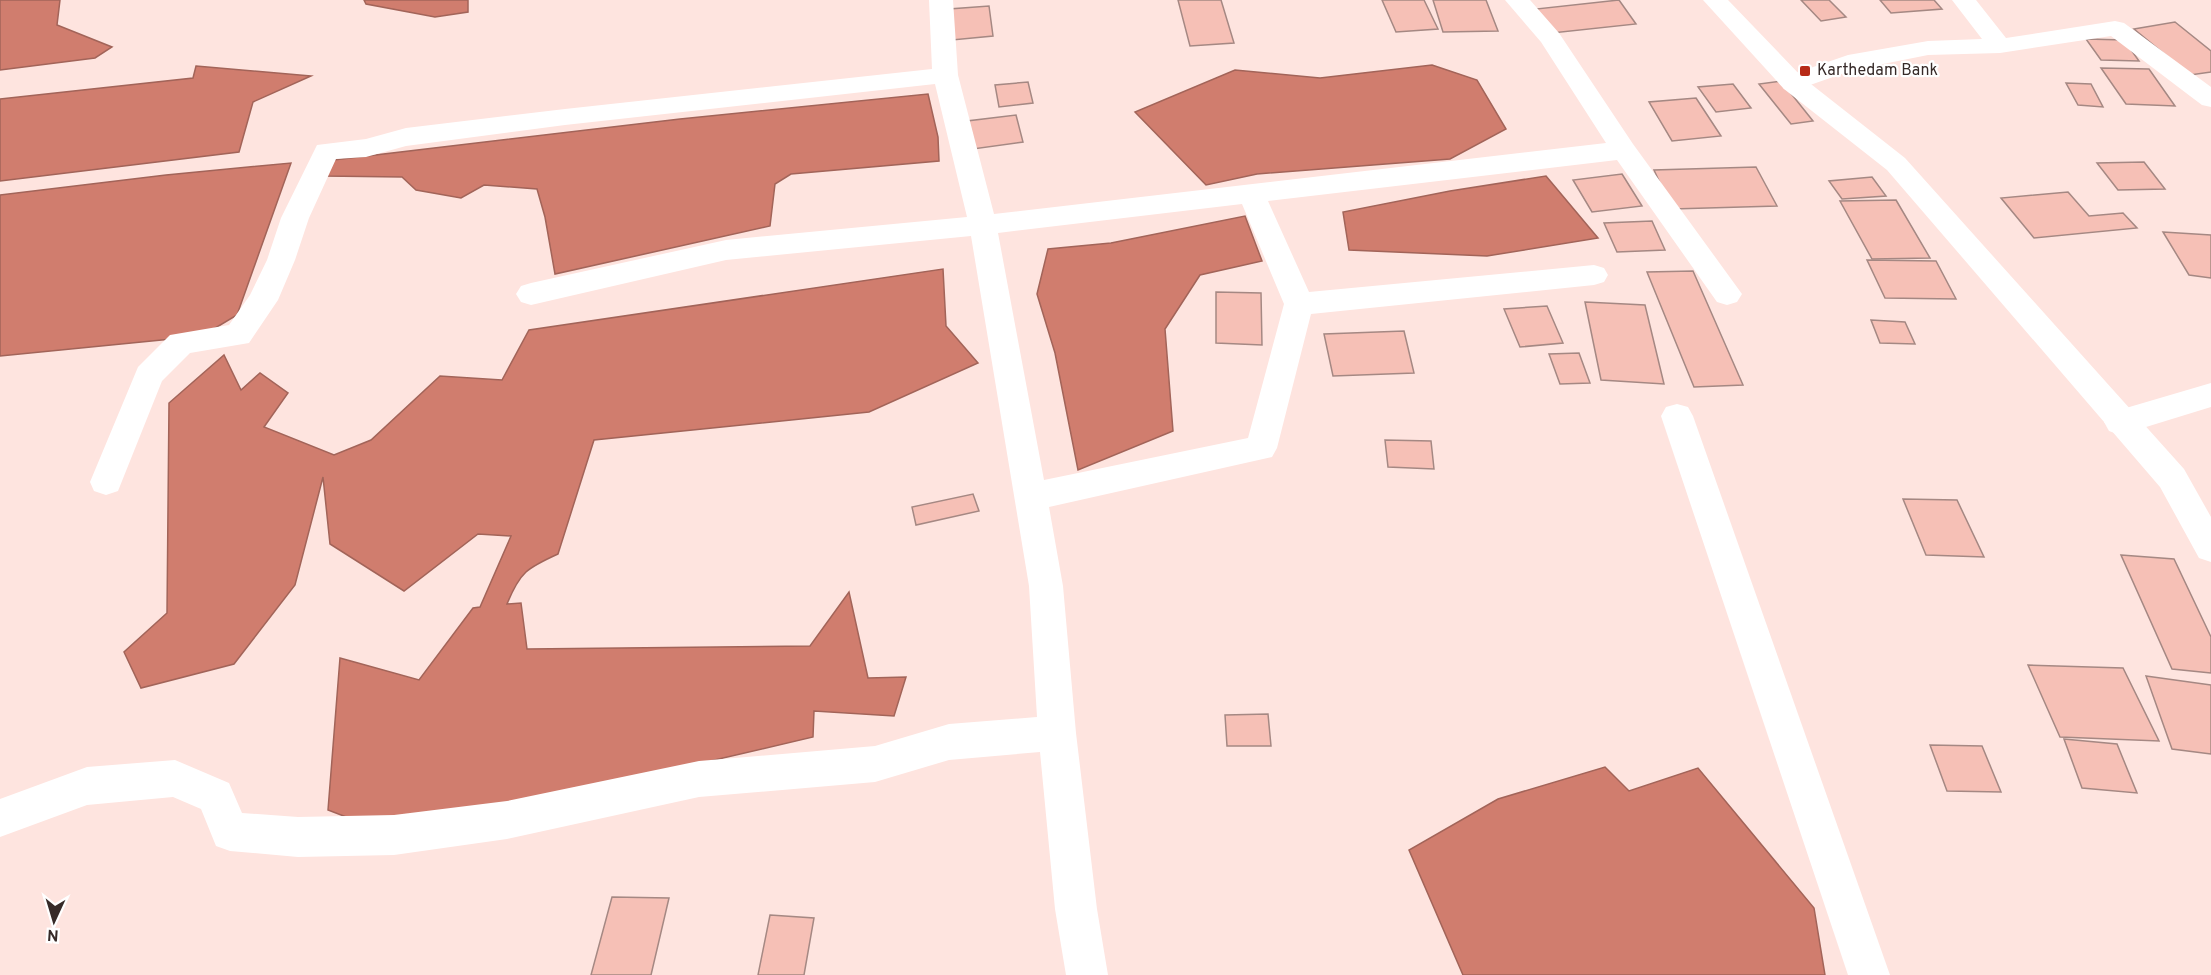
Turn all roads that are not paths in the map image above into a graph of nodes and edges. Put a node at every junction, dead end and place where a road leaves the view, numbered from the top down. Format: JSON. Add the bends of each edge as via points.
{"nodes":[{"id":1,"x":941,"y":0,"type":"edge"},
{"id":2,"x":1517,"y":0,"type":"edge"},
{"id":3,"x":1715,"y":0,"type":"edge"},
{"id":4,"x":1964,"y":0,"type":"edge"},
{"id":5,"x":2000,"y":46,"type":"junction"},
{"id":6,"x":945,"y":75,"type":"junction"},
{"id":7,"x":1793,"y":83,"type":"junction"},
{"id":8,"x":2211,"y":99,"type":"edge"},
{"id":9,"x":1624,"y":150,"type":"junction"},
{"id":10,"x":1251,"y":194,"type":"junction"},
{"id":11,"x":983,"y":225,"type":"junction"},
{"id":12,"x":1594,"y":275,"type":"dead end"},
{"id":13,"x":531,"y":294,"type":"dead end"},
{"id":14,"x":1727,"y":294,"type":"dead end"},
{"id":15,"x":1299,"y":304,"type":"junction"},
{"id":16,"x":2211,"y":394,"type":"edge"},
{"id":17,"x":1677,"y":416,"type":"dead end"},
{"id":18,"x":2120,"y":422,"type":"junction"},
{"id":19,"x":106,"y":482,"type":"dead end"},
{"id":20,"x":1030,"y":497,"type":"junction"},
{"id":21,"x":2211,"y":548,"type":"edge"},
{"id":22,"x":1057,"y":733,"type":"junction"},
{"id":23,"x":0,"y":818,"type":"edge"},
{"id":24,"x":1088,"y":975,"type":"edge"},
{"id":25,"x":1869,"y":975,"type":"edge"}],
"edges":[{"from":1,"to":6,"type":"street"},
{"from":2,"to":9,"type":"street","via":[[1550,38]]},
{"from":3,"to":7,"type":"street"},
{"from":4,"to":5,"type":"street"},
{"from":5,"to":7,"type":"street","via":[[1902,52],[1848,63]]},
{"from":5,"to":8,"type":"street","via":[[2115,28]]},
{"from":6,"to":11,"type":"street"},
{"from":6,"to":19,"type":"street","via":[[565,117],[406,137],[366,148],[326,150],[263,300],[238,335],[181,343],[149,375]]},
{"from":7,"to":18,"type":"street","via":[[1896,164]]},
{"from":9,"to":10,"type":"street"},
{"from":9,"to":14,"type":"street"},
{"from":10,"to":11,"type":"street"},
{"from":10,"to":15,"type":"street"},
{"from":11,"to":13,"type":"street","via":[[726,250]]},
{"from":11,"to":20,"type":"street"},
{"from":12,"to":15,"type":"street"},
{"from":15,"to":20,"type":"street","via":[[1261,448]]},
{"from":16,"to":18,"type":"street"},
{"from":17,"to":25,"type":"street"},
{"from":18,"to":21,"type":"street","via":[[2172,478]]},
{"from":20,"to":22,"type":"street","via":[[1046,586]]},
{"from":22,"to":23,"type":"street","via":[[949,742],[875,764],[699,779],[507,820],[394,835],[298,837],[230,832],[215,796],[175,778],[87,786]]},
{"from":22,"to":24,"type":"street","via":[[1076,909]]}]}
